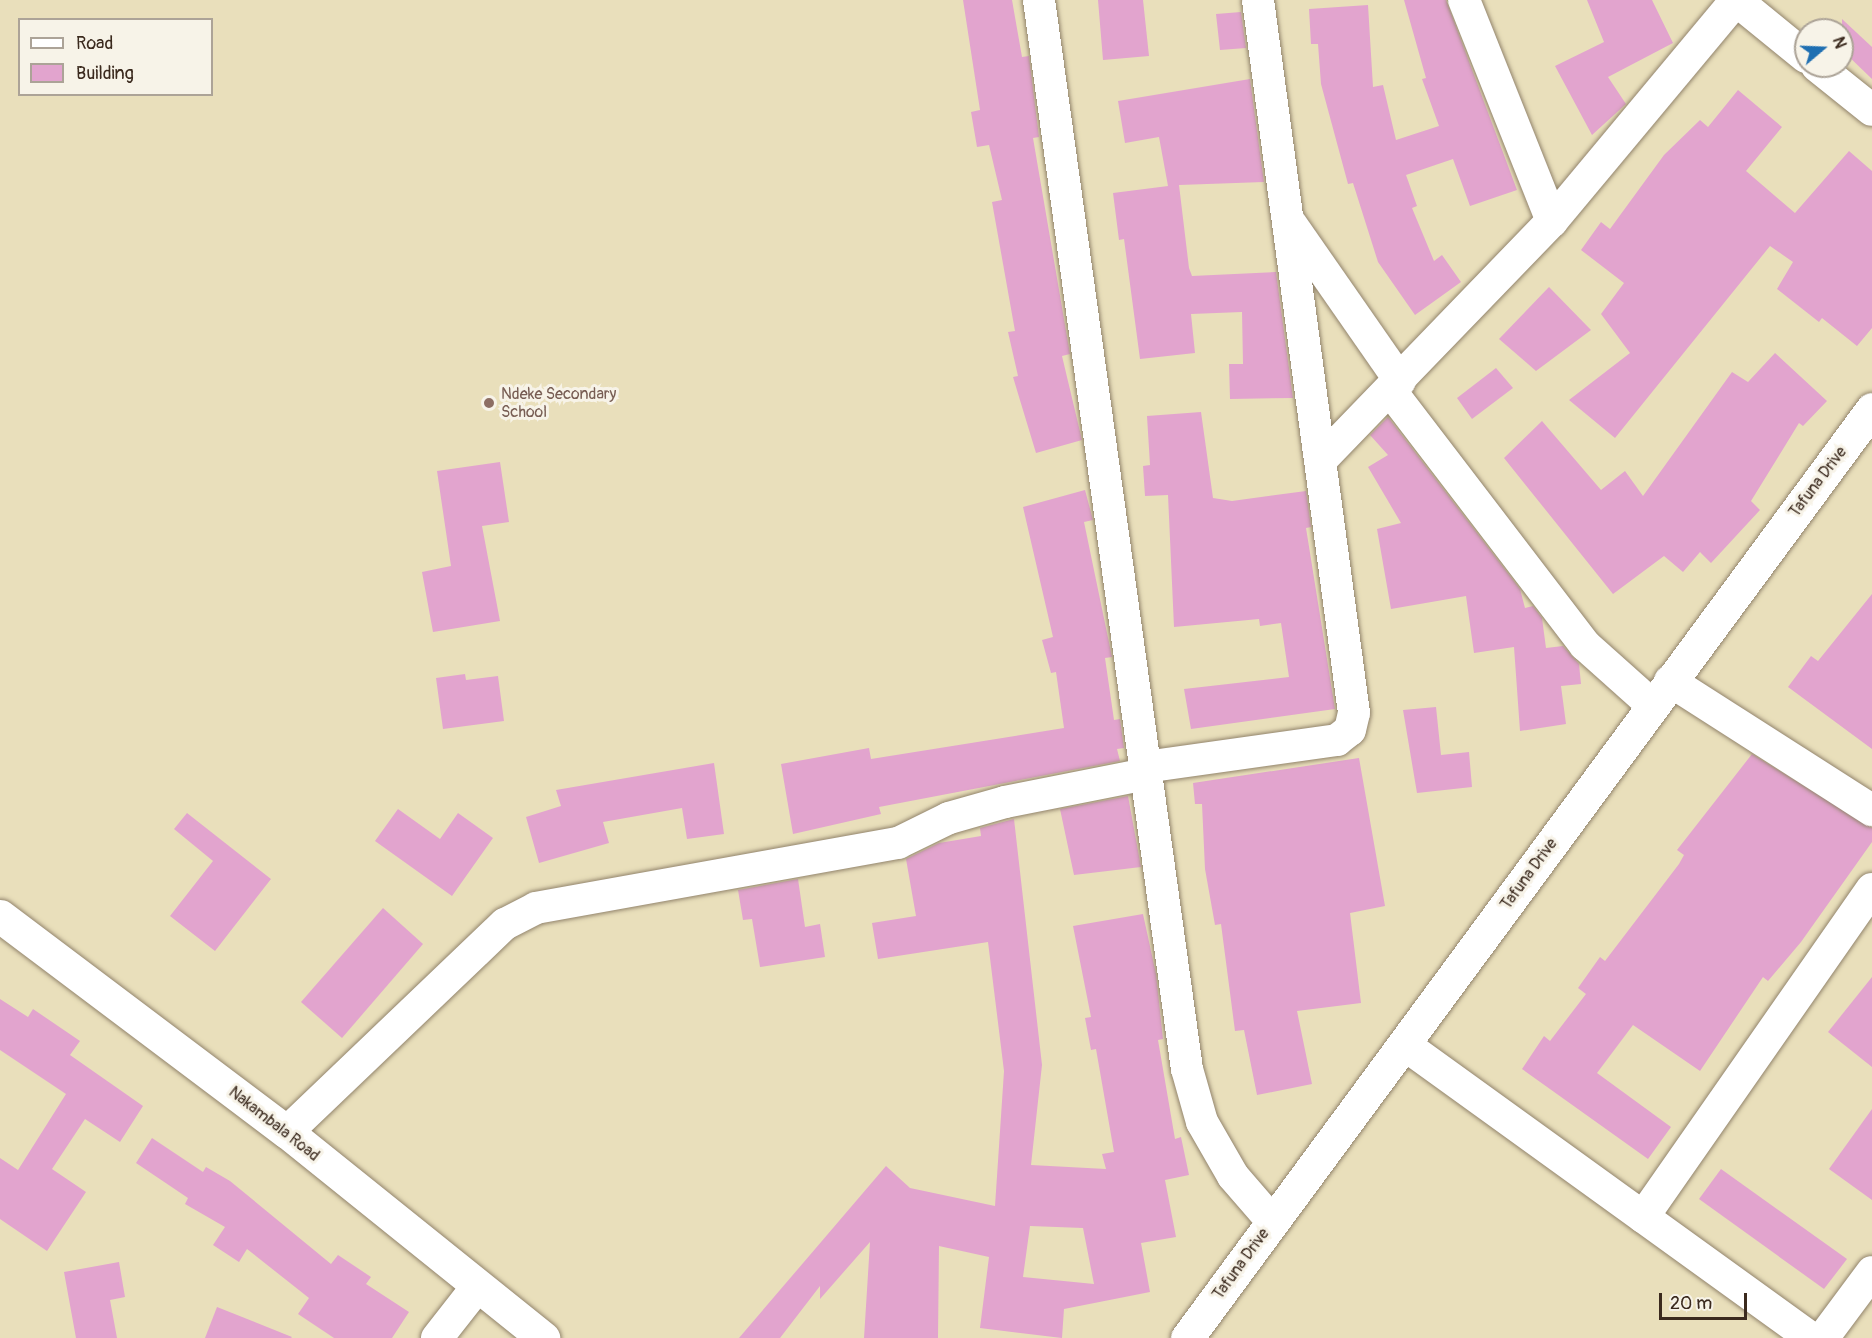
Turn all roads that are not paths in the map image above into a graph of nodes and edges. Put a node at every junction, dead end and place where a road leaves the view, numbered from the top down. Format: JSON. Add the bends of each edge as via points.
{"nodes":[{"id":1,"x":1039,"y":0,"type":"edge"},
{"id":2,"x":1258,"y":0,"type":"edge"},
{"id":3,"x":1464,"y":0,"type":"edge"},
{"id":4,"x":1736,"y":0,"type":"edge"},
{"id":5,"x":1794,"y":47,"type":"edge"},
{"id":6,"x":1832,"y":78,"type":"edge"},
{"id":7,"x":1872,"y":110,"type":"edge"},
{"id":8,"x":1287,"y":218,"type":"junction"},
{"id":9,"x":1552,"y":221,"type":"junction"},
{"id":10,"x":1395,"y":386,"type":"junction"},
{"id":11,"x":1872,"y":409,"type":"edge"},
{"id":12,"x":1323,"y":458,"type":"junction"},
{"id":13,"x":1661,"y":693,"type":"junction"},
{"id":14,"x":1145,"y":771,"type":"junction"},
{"id":15,"x":1872,"y":810,"type":"edge"},
{"id":16,"x":1872,"y":890,"type":"edge"},
{"id":17,"x":0,"y":916,"type":"edge"},
{"id":18,"x":1405,"y":1045,"type":"junction"},
{"id":19,"x":286,"y":1132,"type":"junction"},
{"id":20,"x":1642,"y":1217,"type":"junction"},
{"id":21,"x":1272,"y":1221,"type":"junction"},
{"id":22,"x":1872,"y":1272,"type":"edge"},
{"id":23,"x":477,"y":1287,"type":"junction"},
{"id":24,"x":1198,"y":1335,"type":"edge"},
{"id":25,"x":437,"y":1338,"type":"edge"},
{"id":26,"x":543,"y":1338,"type":"edge"},
{"id":27,"x":1811,"y":1338,"type":"edge"},
{"id":28,"x":1822,"y":1338,"type":"edge"}],
"edges":[{"from":1,"to":14,"type":"street"},
{"from":2,"to":8,"type":"street"},
{"from":3,"to":9,"type":"street"},
{"from":4,"to":5,"type":"street"},
{"from":4,"to":9,"type":"street"},
{"from":6,"to":7,"type":"street"},
{"from":8,"to":10,"type":"street"},
{"from":8,"to":12,"type":"street"},
{"from":9,"to":10,"type":"street"},
{"from":10,"to":12,"type":"street"},
{"from":10,"to":13,"type":"street","via":[[1585,645]]},
{"from":11,"to":13,"type":"main road","name":"Tafuna Drive"},
{"from":12,"to":14,"type":"street","via":[[1354,713],[1350,730],[1337,740]]},
{"from":13,"to":15,"type":"street"},
{"from":13,"to":18,"type":"main road","name":"Tafuna Drive"},
{"from":14,"to":19,"type":"street","via":[[949,818],[898,843],[536,908],[504,924]]},
{"from":14,"to":21,"type":"street","via":[[1187,1069],[1202,1122],[1233,1176]]},
{"from":16,"to":20,"type":"street"},
{"from":17,"to":19,"type":"main road","name":"Nakambala Road"},
{"from":18,"to":20,"type":"street"},
{"from":18,"to":21,"type":"main road","name":"Tafuna Drive"},
{"from":19,"to":23,"type":"main road","name":"Nakambala Road"},
{"from":20,"to":27,"type":"street"},
{"from":21,"to":24,"type":"main road","name":"Tafuna Drive"},
{"from":22,"to":28,"type":"street"},
{"from":23,"to":25,"type":"street"},
{"from":23,"to":26,"type":"main road","name":"Nakambala Road"}]}
